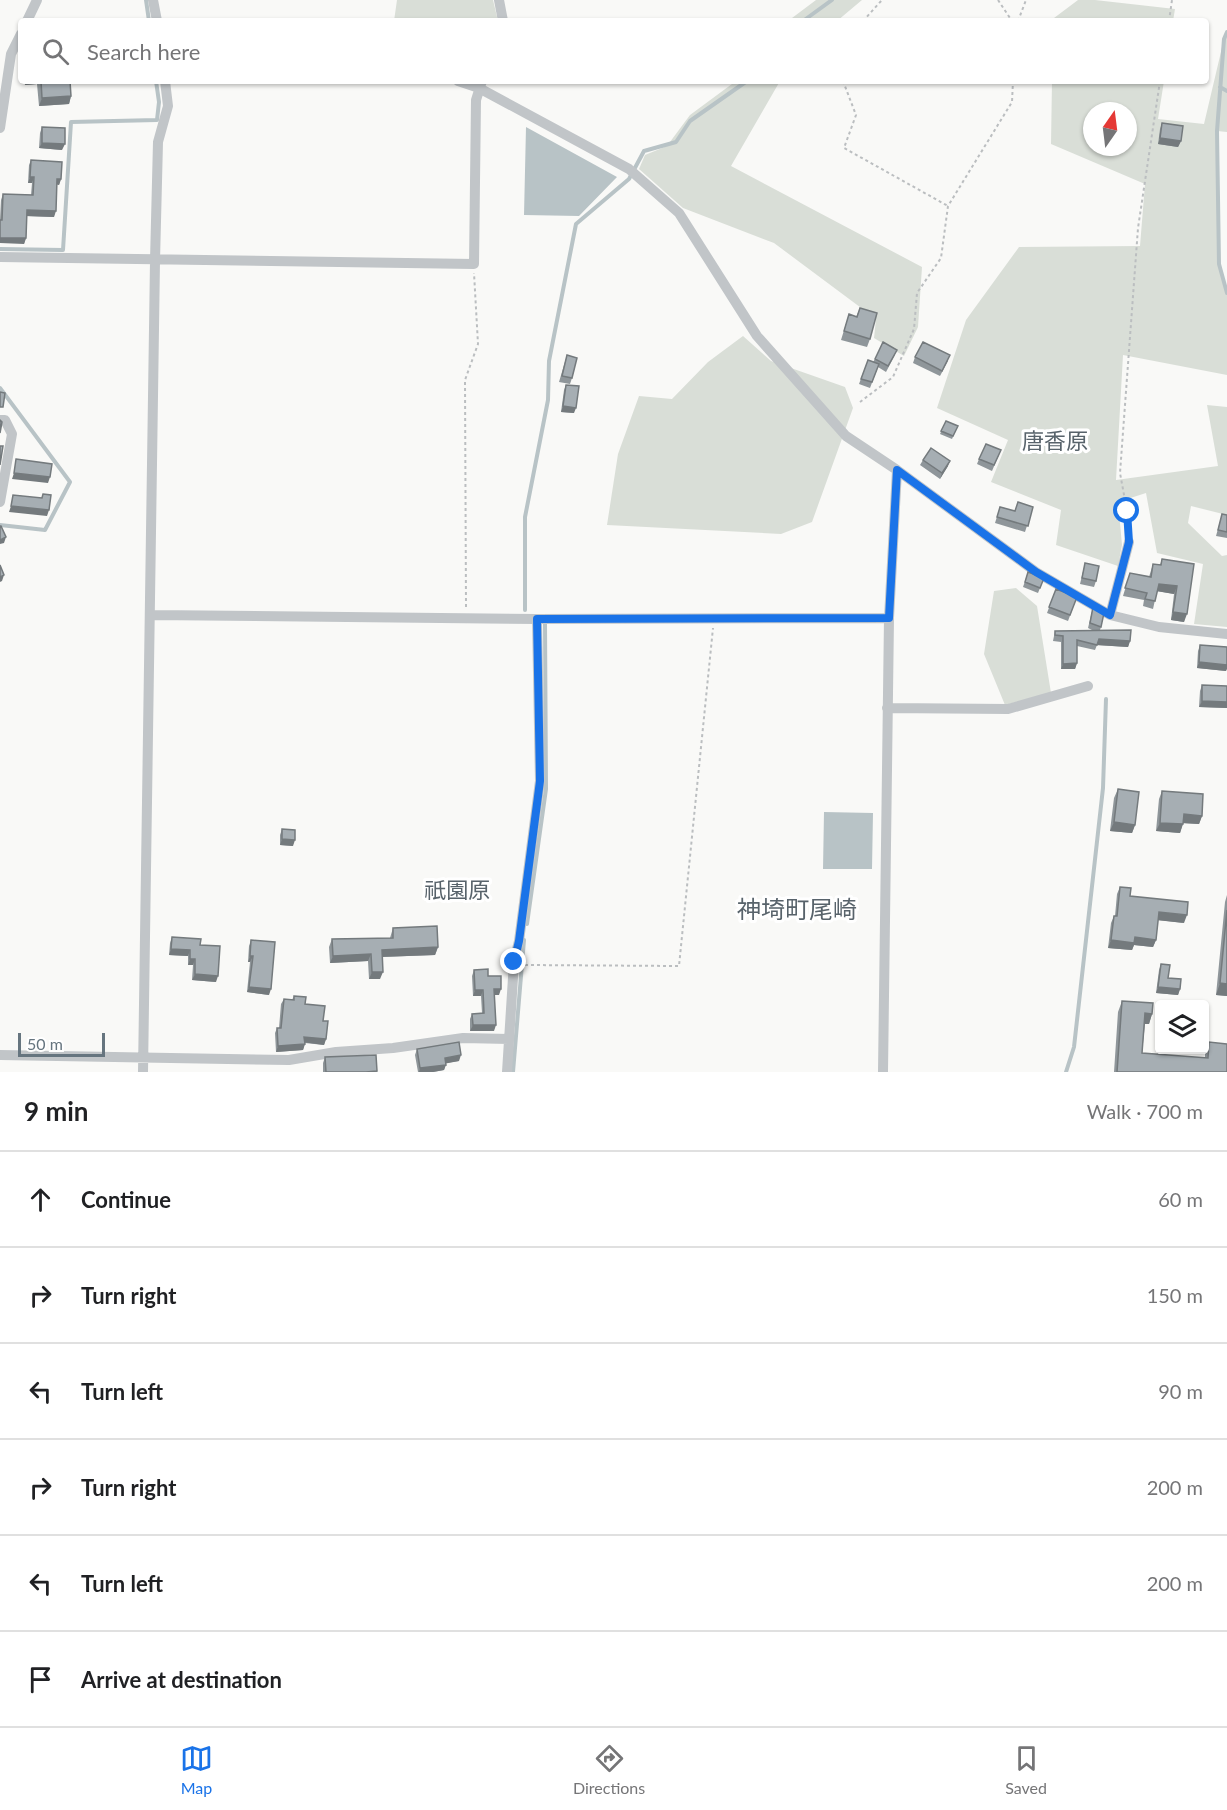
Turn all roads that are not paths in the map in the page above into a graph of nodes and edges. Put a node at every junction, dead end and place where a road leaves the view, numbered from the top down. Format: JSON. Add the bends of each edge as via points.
{"nodes":[{"id":1,"x":37,"y":0,"type":"edge"},
{"id":2,"x":153,"y":0,"type":"edge"},
{"id":3,"x":499,"y":0,"type":"edge"},
{"id":4,"x":28,"y":18,"type":"edge"},
{"id":5,"x":156,"y":18,"type":"edge"},
{"id":6,"x":502,"y":18,"type":"edge"},
{"id":7,"x":18,"y":40,"type":"edge"},
{"id":8,"x":165,"y":84,"type":"edge"},
{"id":9,"x":481,"y":84,"type":"edge"},
{"id":10,"x":0,"y":128,"type":"edge"},
{"id":11,"x":0,"y":257,"type":"edge"},
{"id":12,"x":156,"y":261,"type":"junction"},
{"id":13,"x":0,"y":420,"type":"edge"},
{"id":14,"x":897,"y":470,"type":"junction"},
{"id":15,"x":0,"y":502,"type":"edge"},
{"id":16,"x":1129,"y":542,"type":"road end"},
{"id":17,"x":151,"y":615,"type":"junction"},
{"id":18,"x":1110,"y":615,"type":"junction"},
{"id":19,"x":889,"y":618,"type":"junction"},
{"id":20,"x":537,"y":619,"type":"junction"},
{"id":21,"x":1227,"y":634,"type":"edge"},
{"id":22,"x":1088,"y":686,"type":"dead end"},
{"id":23,"x":887,"y":708,"type":"junction"},
{"id":24,"x":509,"y":1038,"type":"junction"},
{"id":25,"x":0,"y":1055,"type":"edge"},
{"id":26,"x":142,"y":1057,"type":"junction"},
{"id":27,"x":143,"y":1072,"type":"edge"},
{"id":28,"x":507,"y":1072,"type":"edge"},
{"id":29,"x":883,"y":1072,"type":"edge"}],
"edges":[{"from":1,"to":4,"type":"street"},
{"from":2,"to":5,"type":"street"},
{"from":3,"to":6,"type":"street"},
{"from":7,"to":10,"type":"street","via":[[11,54]]},
{"from":8,"to":12,"type":"street","via":[[168,106],[158,142]]},
{"from":9,"to":12,"type":"street","via":[[476,99],[474,264]]},
{"from":9,"to":14,"type":"street","via":[[629,169],[679,213],[757,336],[846,436]]},
{"from":11,"to":12,"type":"street"},
{"from":12,"to":17,"type":"street"},
{"from":13,"to":15,"type":"street","via":[[5,420],[12,434]]},
{"from":14,"to":18,"type":"street","via":[[1036,572]]},
{"from":14,"to":19,"type":"street"},
{"from":16,"to":18,"type":"street"},
{"from":17,"to":20,"type":"street"},
{"from":17,"to":26,"type":"street"},
{"from":18,"to":21,"type":"street","via":[[1159,627]]},
{"from":19,"to":20,"type":"street"},
{"from":19,"to":23,"type":"street"},
{"from":20,"to":24,"type":"street","via":[[540,781],[514,962]]},
{"from":22,"to":23,"type":"street","via":[[1008,709]]},
{"from":23,"to":29,"type":"street"},
{"from":24,"to":26,"type":"street","via":[[463,1038],[289,1060]]},
{"from":24,"to":28,"type":"street"},
{"from":25,"to":26,"type":"street"},
{"from":26,"to":27,"type":"street"}]}
